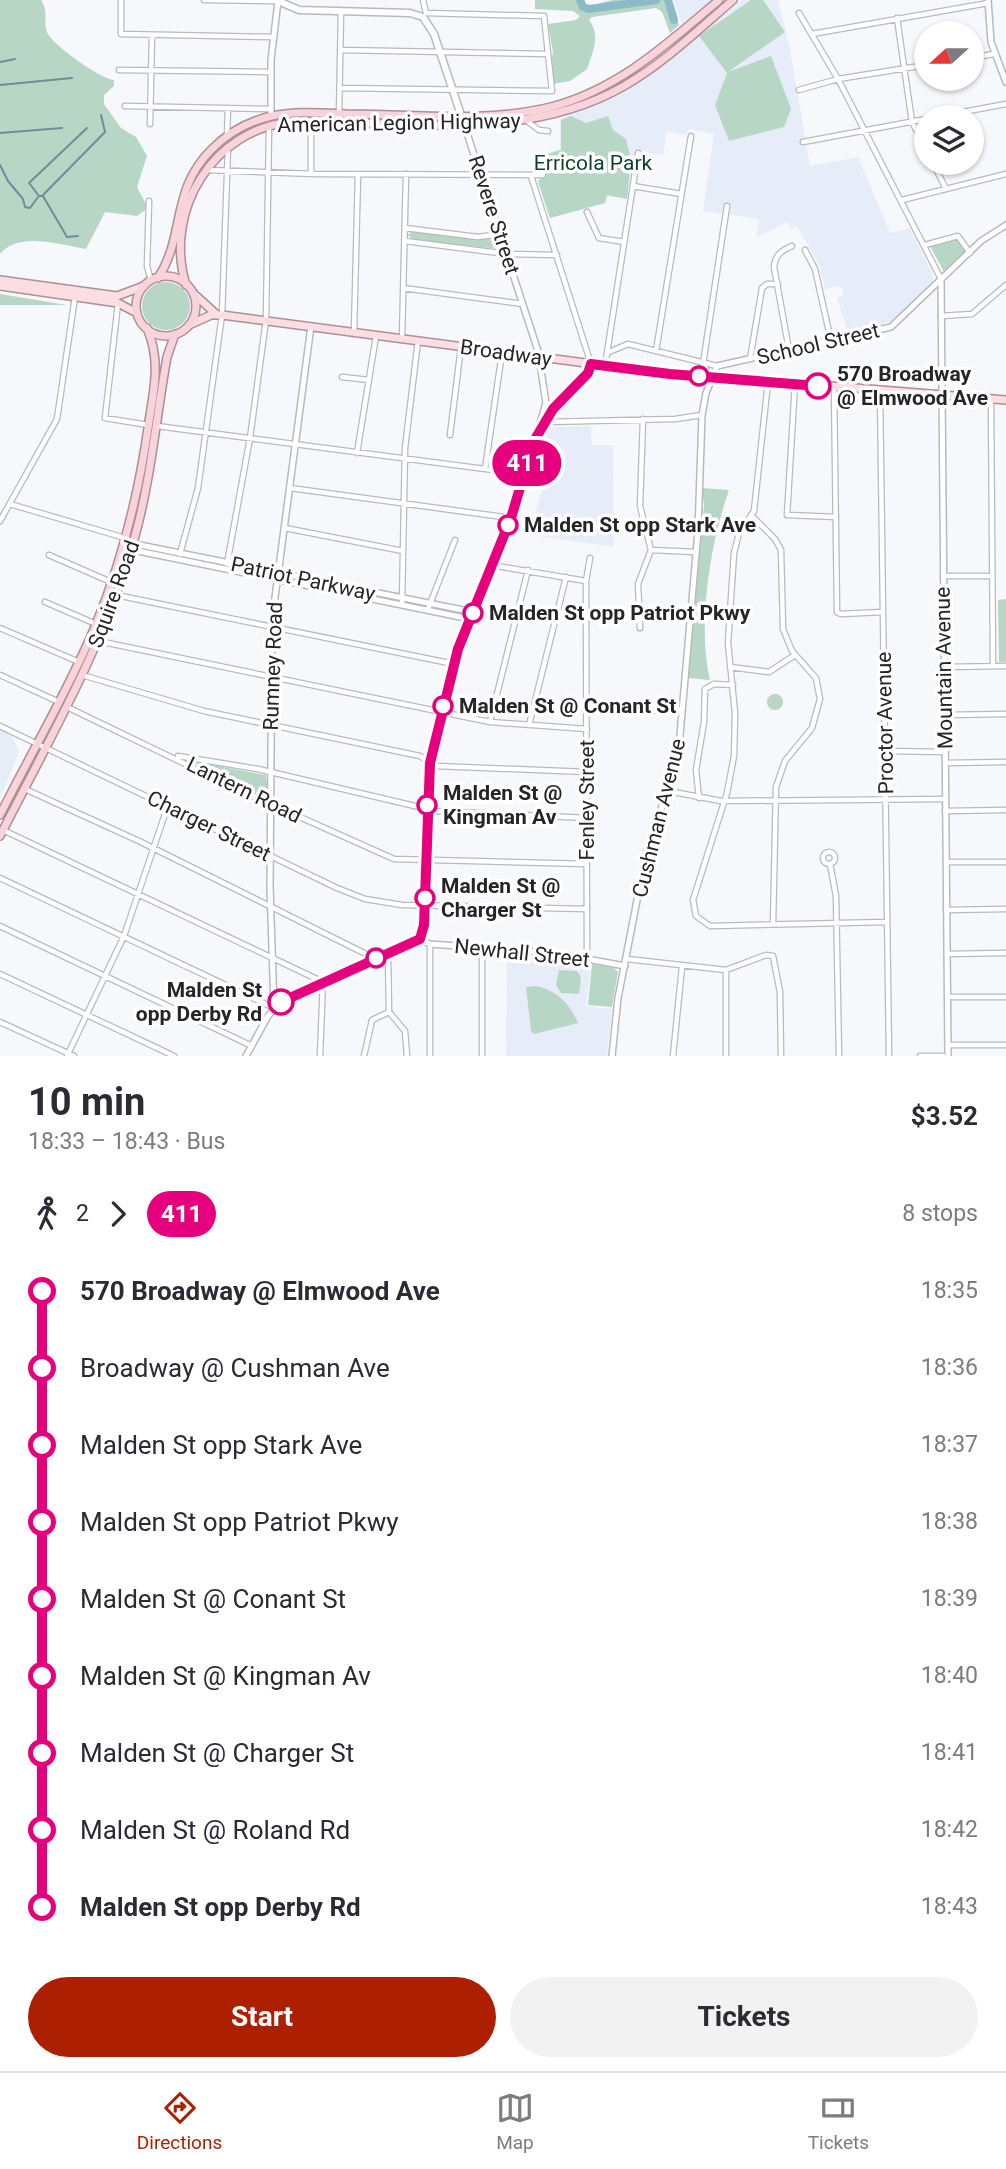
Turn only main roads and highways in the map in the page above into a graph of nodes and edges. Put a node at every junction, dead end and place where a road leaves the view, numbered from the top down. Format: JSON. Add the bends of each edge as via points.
{"nodes":[{"id":1,"x":719,"y":0,"type":"edge"},
{"id":2,"x":733,"y":0,"type":"edge"},
{"id":3,"x":277,"y":1,"type":"edge"},
{"id":4,"x":461,"y":115,"type":"junction"},
{"id":5,"x":464,"y":124,"type":"junction"},
{"id":6,"x":0,"y":280,"type":"edge"},
{"id":7,"x":151,"y":282,"type":"junction"},
{"id":8,"x":186,"y":285,"type":"junction"},
{"id":9,"x":0,"y":286,"type":"edge"},
{"id":10,"x":193,"y":293,"type":"junction"},
{"id":11,"x":137,"y":313,"type":"junction"},
{"id":12,"x":219,"y":314,"type":"junction"},
{"id":13,"x":189,"y":325,"type":"junction"},
{"id":14,"x":147,"y":328,"type":"junction"},
{"id":15,"x":175,"y":334,"type":"junction"},
{"id":16,"x":1006,"y":400,"type":"edge"},
{"id":17,"x":153,"y":425,"type":"junction"},
{"id":18,"x":63,"y":704,"type":"junction"},
{"id":19,"x":0,"y":815,"type":"edge"},
{"id":20,"x":2,"y":833,"type":"edge"}],
"edges":[{"from":1,"to":4,"type":"highway","name":"American Legion Highway","via":[[638,67],[589,94],[528,111]]},
{"from":2,"to":5,"type":"highway","name":"American Legion Highway","via":[[625,86],[574,109],[527,121]]},
{"from":3,"to":4,"type":"main road","name":"Revere Street","via":[[299,10],[424,15]]},
{"from":4,"to":5,"type":"main road","name":"Revere Street"},
{"from":4,"to":7,"type":"highway","name":"American Legion Highway","via":[[270,112],[228,136],[204,158],[178,208],[170,255]]},
{"from":5,"to":8,"type":"highway","name":"American Legion Highway","via":[[307,122],[269,126],[228,146],[206,169],[191,196],[181,261]]},
{"from":6,"to":7,"type":"main road","via":[[117,296]]},
{"from":7,"to":8,"type":"highway","via":[[173,277]]},
{"from":7,"to":11,"type":"highway","via":[[138,297]]},
{"from":8,"to":10,"type":"highway"},
{"from":9,"to":11,"type":"main road","via":[[118,303]]},
{"from":10,"to":12,"type":"main road"},
{"from":10,"to":13,"type":"highway","via":[[195,312]]},
{"from":11,"to":14,"type":"highway"},
{"from":12,"to":13,"type":"main road","name":"Broadway"},
{"from":12,"to":16,"type":"main road","name":"Broadway","via":[[606,366]]},
{"from":13,"to":15,"type":"highway"},
{"from":14,"to":15,"type":"highway","via":[[160,335]]},
{"from":14,"to":17,"type":"highway","name":"Squire Road","via":[[157,357]]},
{"from":15,"to":17,"type":"highway","name":"Squire Road"},
{"from":17,"to":18,"type":"highway","name":"Squire Road","via":[[112,583]]},
{"from":17,"to":18,"type":"highway","name":"Squire Road","via":[[133,547],[98,640]]},
{"from":18,"to":19,"type":"highway","name":"Squire Road","via":[[36,743]]},
{"from":18,"to":20,"type":"highway","name":"Squire Road"}]}
